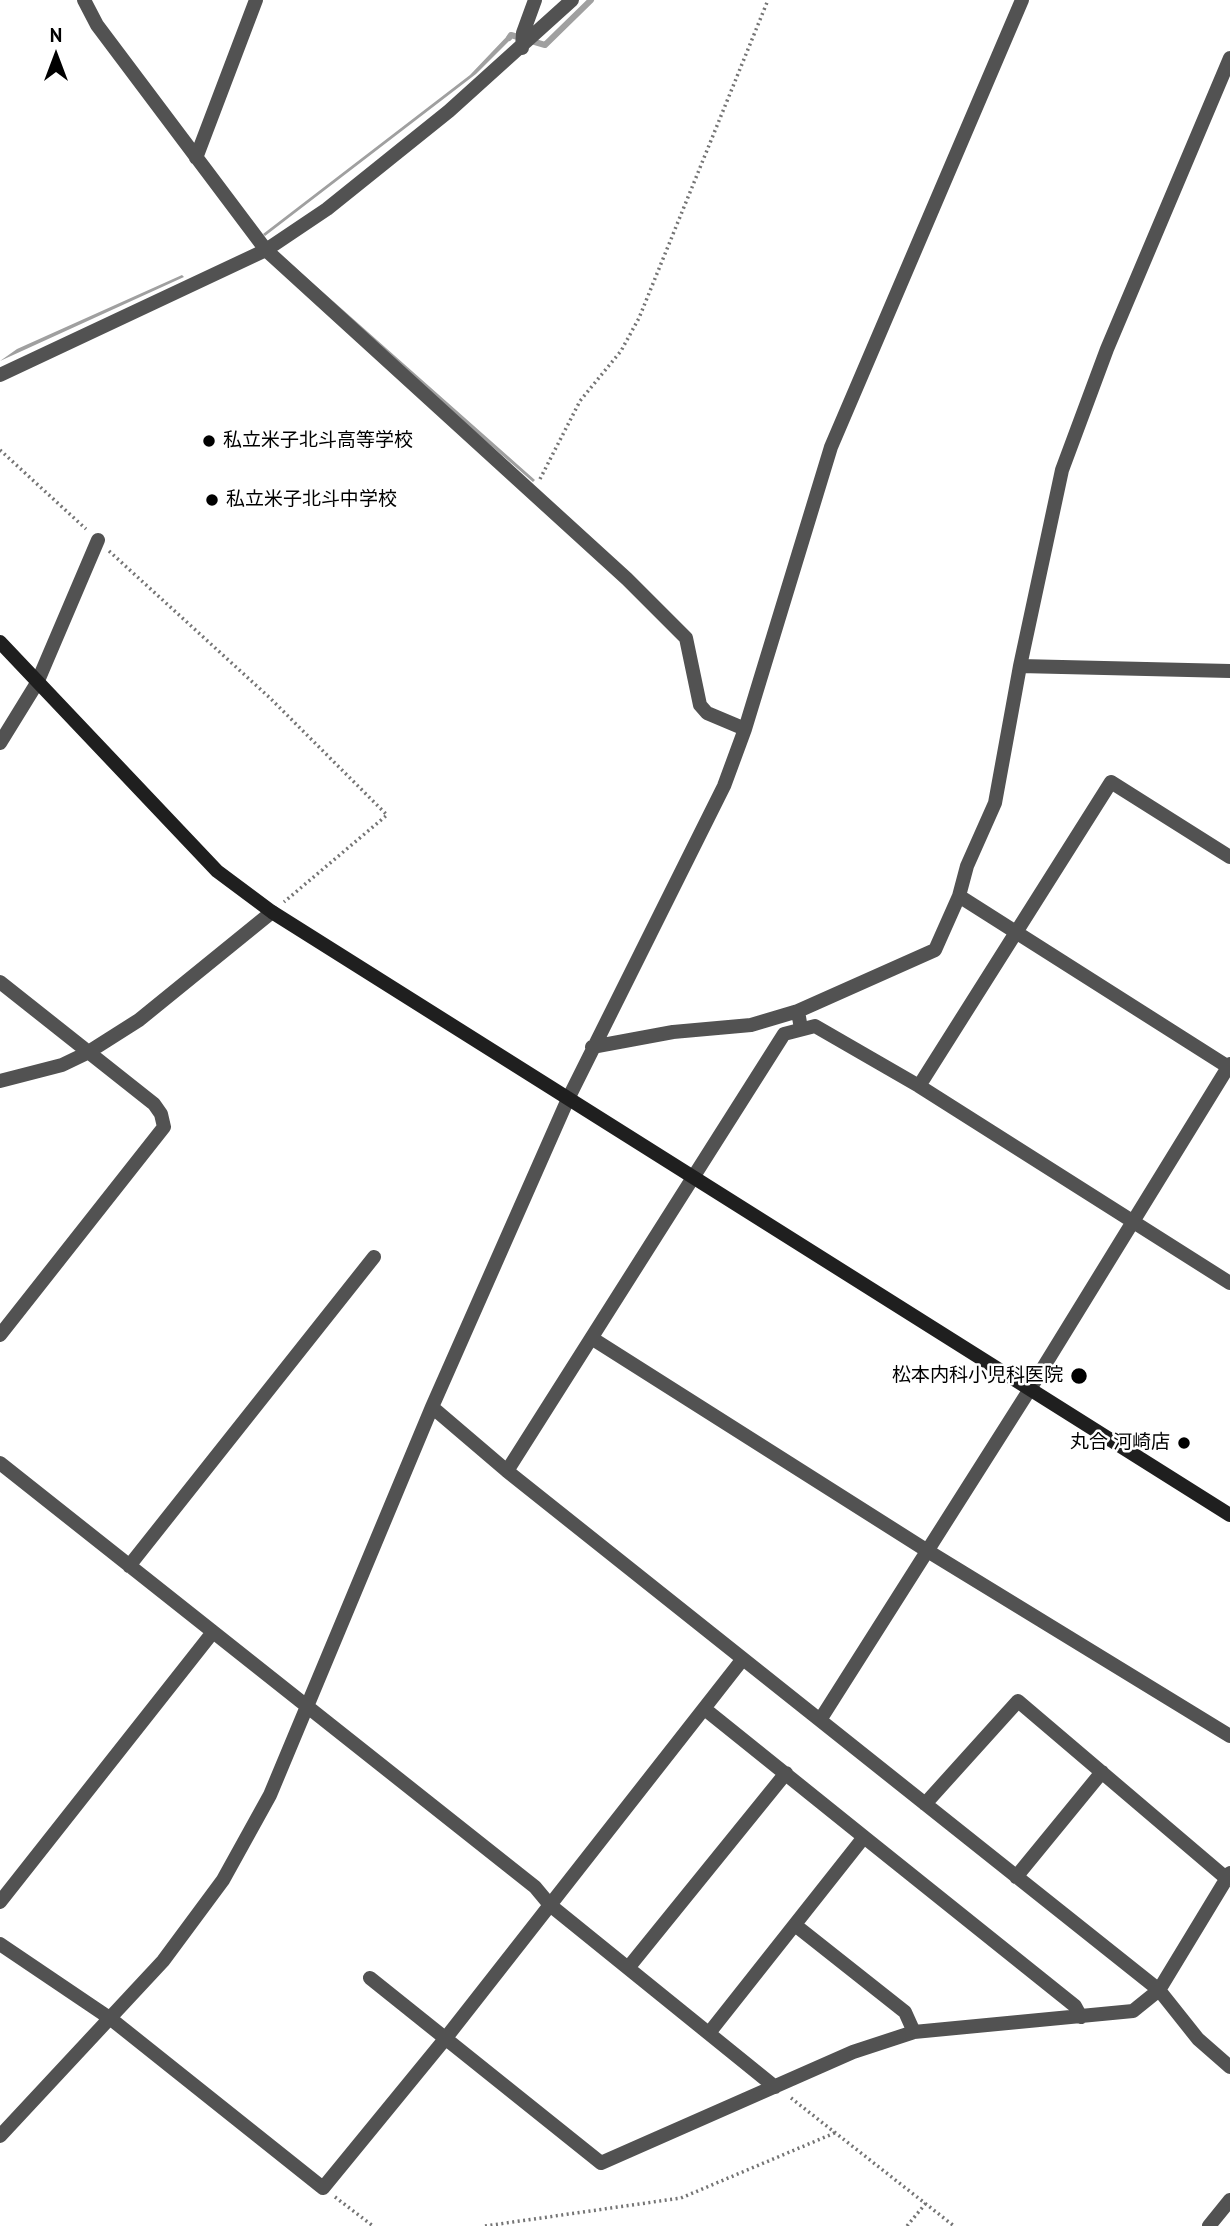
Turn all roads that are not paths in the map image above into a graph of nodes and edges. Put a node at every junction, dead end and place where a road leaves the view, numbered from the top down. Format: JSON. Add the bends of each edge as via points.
{"nodes":[{"id":1,"x":84,"y":0,"type":"edge"},
{"id":2,"x":256,"y":0,"type":"edge"},
{"id":3,"x":535,"y":0,"type":"edge"},
{"id":4,"x":572,"y":0,"type":"edge"},
{"id":5,"x":1022,"y":0,"type":"edge"},
{"id":6,"x":522,"y":48,"type":"junction"},
{"id":7,"x":1230,"y":58,"type":"edge"},
{"id":8,"x":196,"y":158,"type":"junction"},
{"id":9,"x":266,"y":250,"type":"junction"},
{"id":10,"x":0,"y":375,"type":"edge"},
{"id":11,"x":98,"y":540,"type":"road end"},
{"id":12,"x":0,"y":642,"type":"edge"},
{"id":13,"x":1020,"y":666,"type":"junction"},
{"id":14,"x":1230,"y":671,"type":"edge"},
{"id":15,"x":37,"y":683,"type":"junction"},
{"id":16,"x":745,"y":729,"type":"junction"},
{"id":17,"x":0,"y":743,"type":"edge"},
{"id":18,"x":1230,"y":857,"type":"edge"},
{"id":19,"x":959,"y":896,"type":"junction"},
{"id":20,"x":272,"y":912,"type":"junction"},
{"id":21,"x":1016,"y":932,"type":"junction"},
{"id":22,"x":0,"y":982,"type":"edge"},
{"id":23,"x":798,"y":1011,"type":"junction"},
{"id":24,"x":801,"y":1029,"type":"junction"},
{"id":25,"x":592,"y":1047,"type":"junction"},
{"id":26,"x":87,"y":1053,"type":"junction"},
{"id":27,"x":1229,"y":1066,"type":"edge"},
{"id":28,"x":0,"y":1081,"type":"edge"},
{"id":29,"x":919,"y":1086,"type":"junction"},
{"id":30,"x":568,"y":1099,"type":"junction"},
{"id":31,"x":693,"y":1177,"type":"junction"},
{"id":32,"x":1133,"y":1224,"type":"junction"},
{"id":33,"x":374,"y":1257,"type":"dead end"},
{"id":34,"x":1230,"y":1283,"type":"edge"},
{"id":35,"x":0,"y":1335,"type":"edge"},
{"id":36,"x":593,"y":1339,"type":"junction"},
{"id":37,"x":1030,"y":1389,"type":"junction"},
{"id":38,"x":432,"y":1407,"type":"junction"},
{"id":39,"x":0,"y":1462,"type":"edge"},
{"id":40,"x":507,"y":1471,"type":"junction"},
{"id":41,"x":1230,"y":1515,"type":"edge"},
{"id":42,"x":926,"y":1550,"type":"junction"},
{"id":43,"x":130,"y":1566,"type":"junction"},
{"id":44,"x":213,"y":1632,"type":"junction"},
{"id":45,"x":743,"y":1660,"type":"junction"},
{"id":46,"x":307,"y":1706,"type":"junction"},
{"id":47,"x":706,"y":1710,"type":"junction"},
{"id":48,"x":820,"y":1720,"type":"junction"},
{"id":49,"x":1230,"y":1736,"type":"edge"},
{"id":50,"x":1102,"y":1772,"type":"junction"},
{"id":51,"x":786,"y":1773,"type":"junction"},
{"id":52,"x":925,"y":1804,"type":"junction"},
{"id":53,"x":864,"y":1837,"type":"junction"},
{"id":54,"x":1228,"y":1876,"type":"edge"},
{"id":55,"x":1016,"y":1877,"type":"junction"},
{"id":56,"x":0,"y":1902,"type":"edge"},
{"id":57,"x":550,"y":1905,"type":"junction"},
{"id":58,"x":795,"y":1925,"type":"junction"},
{"id":59,"x":0,"y":1944,"type":"edge"},
{"id":60,"x":628,"y":1968,"type":"junction"},
{"id":61,"x":370,"y":1978,"type":"dead end"},
{"id":62,"x":1159,"y":1990,"type":"junction"},
{"id":63,"x":1081,"y":2017,"type":"junction"},
{"id":64,"x":111,"y":2019,"type":"junction"},
{"id":65,"x":914,"y":2032,"type":"junction"},
{"id":66,"x":709,"y":2033,"type":"junction"},
{"id":67,"x":445,"y":2039,"type":"junction"},
{"id":68,"x":1230,"y":2067,"type":"edge"},
{"id":69,"x":775,"y":2087,"type":"junction"},
{"id":70,"x":0,"y":2136,"type":"edge"},
{"id":71,"x":1230,"y":2200,"type":"edge"},
{"id":72,"x":1209,"y":2226,"type":"edge"}],
"edges":[{"from":1,"to":8,"type":"street","via":[[97,25]]},
{"from":2,"to":8,"type":"street"},
{"from":3,"to":6,"type":"street"},
{"from":4,"to":6,"type":"street"},
{"from":5,"to":16,"type":"street","via":[[831,447]]},
{"from":6,"to":9,"type":"street","via":[[327,209]]},
{"from":7,"to":13,"type":"street","via":[[1107,349],[1062,470]]},
{"from":8,"to":9,"type":"street"},
{"from":9,"to":10,"type":"street"},
{"from":9,"to":16,"type":"street","via":[[686,638],[700,705],[707,713]]},
{"from":11,"to":15,"type":"street"},
{"from":12,"to":15,"type":"street"},
{"from":13,"to":14,"type":"street"},
{"from":13,"to":19,"type":"street","via":[[995,803]]},
{"from":15,"to":17,"type":"street"},
{"from":15,"to":20,"type":"street","via":[[217,871]]},
{"from":16,"to":25,"type":"street","via":[[724,786]]},
{"from":18,"to":21,"type":"street","via":[[1111,782]]},
{"from":19,"to":21,"type":"street"},
{"from":19,"to":23,"type":"street","via":[[935,950]]},
{"from":20,"to":26,"type":"street","via":[[139,1020]]},
{"from":20,"to":30,"type":"street"},
{"from":21,"to":27,"type":"street"},
{"from":21,"to":29,"type":"street"},
{"from":22,"to":26,"type":"street"},
{"from":23,"to":24,"type":"street"},
{"from":23,"to":25,"type":"street","via":[[751,1025],[645,1036]]},
{"from":24,"to":29,"type":"street","via":[[815,1026]]},
{"from":24,"to":31,"type":"street","via":[[785,1034]]},
{"from":25,"to":30,"type":"street"},
{"from":26,"to":28,"type":"street","via":[[62,1065]]},
{"from":26,"to":35,"type":"street","via":[[154,1104],[164,1126]]},
{"from":27,"to":32,"type":"street"},
{"from":29,"to":32,"type":"street"},
{"from":30,"to":31,"type":"street"},
{"from":30,"to":38,"type":"street"},
{"from":31,"to":36,"type":"street"},
{"from":31,"to":37,"type":"street"},
{"from":32,"to":34,"type":"street"},
{"from":32,"to":37,"type":"street"},
{"from":33,"to":43,"type":"street"},
{"from":36,"to":40,"type":"street"},
{"from":36,"to":42,"type":"street"},
{"from":37,"to":41,"type":"street"},
{"from":37,"to":42,"type":"street"},
{"from":38,"to":40,"type":"street"},
{"from":38,"to":46,"type":"street"},
{"from":39,"to":43,"type":"street"},
{"from":40,"to":45,"type":"street"},
{"from":42,"to":48,"type":"street"},
{"from":42,"to":49,"type":"street"},
{"from":43,"to":44,"type":"street"},
{"from":44,"to":46,"type":"street"},
{"from":44,"to":56,"type":"street"},
{"from":45,"to":47,"type":"street"},
{"from":45,"to":48,"type":"street"},
{"from":46,"to":57,"type":"street","via":[[535,1887]]},
{"from":46,"to":64,"type":"street","via":[[270,1795],[223,1880],[163,1961]]},
{"from":47,"to":51,"type":"street"},
{"from":47,"to":57,"type":"street"},
{"from":48,"to":52,"type":"street"},
{"from":50,"to":52,"type":"street","via":[[1017,1701]]},
{"from":50,"to":54,"type":"street"},
{"from":50,"to":55,"type":"street"},
{"from":51,"to":53,"type":"street"},
{"from":51,"to":60,"type":"street"},
{"from":52,"to":55,"type":"street"},
{"from":53,"to":58,"type":"street"},
{"from":53,"to":63,"type":"street","via":[[1075,2006]]},
{"from":54,"to":62,"type":"street"},
{"from":55,"to":62,"type":"street"},
{"from":57,"to":60,"type":"street"},
{"from":57,"to":67,"type":"street"},
{"from":58,"to":65,"type":"street","via":[[905,2012]]},
{"from":58,"to":66,"type":"street"},
{"from":59,"to":64,"type":"street"},
{"from":60,"to":66,"type":"street"},
{"from":61,"to":67,"type":"street"},
{"from":62,"to":63,"type":"street","via":[[1133,2011]]},
{"from":62,"to":68,"type":"street","via":[[1198,2039]]},
{"from":63,"to":65,"type":"street"},
{"from":64,"to":67,"type":"street","via":[[323,2188]]},
{"from":64,"to":70,"type":"street"},
{"from":65,"to":69,"type":"street","via":[[853,2052]]},
{"from":66,"to":69,"type":"street"},
{"from":67,"to":69,"type":"street","via":[[601,2163]]},
{"from":71,"to":72,"type":"street"}]}
